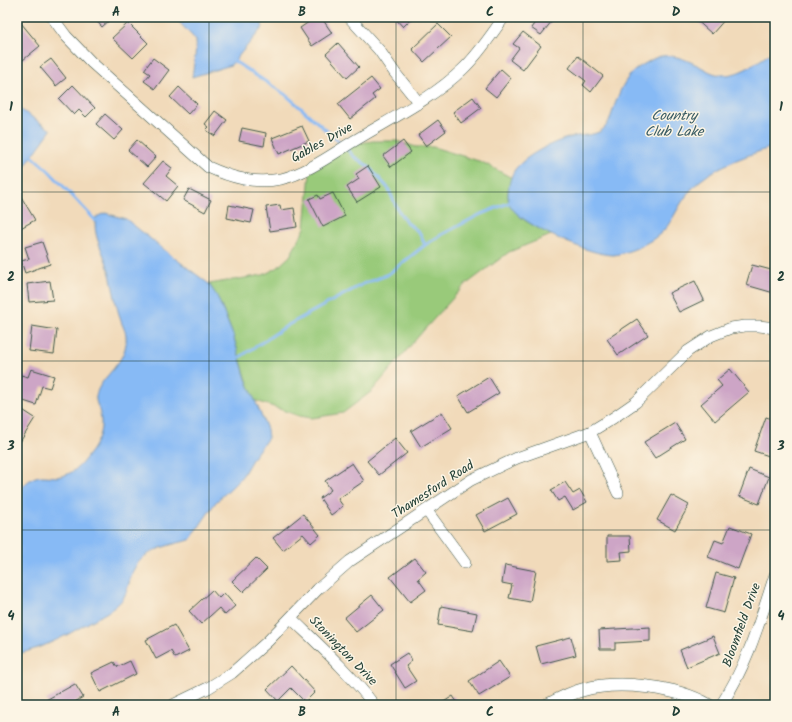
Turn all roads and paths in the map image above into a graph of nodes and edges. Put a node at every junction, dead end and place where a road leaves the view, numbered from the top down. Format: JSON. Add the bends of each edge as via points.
{"nodes":[{"id":1,"x":52,"y":17,"type":"edge"},
{"id":2,"x":349,"y":17,"type":"edge"},
{"id":3,"x":504,"y":17,"type":"edge"},
{"id":4,"x":419,"y":103,"type":"junction"},
{"id":5,"x":775,"y":328,"type":"edge"},
{"id":6,"x":590,"y":432,"type":"junction"},
{"id":7,"x":618,"y":493,"type":"dead end"},
{"id":8,"x":427,"y":511,"type":"junction"},
{"id":9,"x":465,"y":563,"type":"dead end"},
{"id":10,"x":775,"y":575,"type":"edge"},
{"id":11,"x":291,"y":618,"type":"junction"},
{"id":12,"x":173,"y":705,"type":"edge"},
{"id":13,"x":374,"y":705,"type":"edge"},
{"id":14,"x":548,"y":705,"type":"edge"},
{"id":15,"x":708,"y":705,"type":"edge"},
{"id":16,"x":721,"y":705,"type":"edge"}],
"edges":[{"from":1,"to":4,"type":"street","name":"Gables Drive","via":[[92,63],[199,160],[208,167],[240,179],[282,178],[307,169]]},
{"from":2,"to":4,"type":"street","via":[[379,50]]},
{"from":3,"to":4,"type":"street","name":"Gables Drive","via":[[462,70]]},
{"from":5,"to":6,"type":"street","name":"Thamesford Road","via":[[731,328],[705,340],[688,352],[636,402]]},
{"from":6,"to":7,"type":"street"},
{"from":6,"to":8,"type":"street","name":"Thamesford Road","via":[[517,458],[470,480]]},
{"from":8,"to":9,"type":"street"},
{"from":8,"to":11,"type":"street","name":"Thamesford Road","via":[[350,561],[318,589]]},
{"from":10,"to":16,"type":"street","name":"Bloomfield Drive","via":[[749,651]]},
{"from":11,"to":12,"type":"street","name":"Thamesford Road","via":[[232,673]]},
{"from":11,"to":13,"type":"street","name":"Stonington Drive","via":[[338,662]]},
{"from":14,"to":15,"type":"street","via":[[582,690],[626,685],[679,693]]}]}
